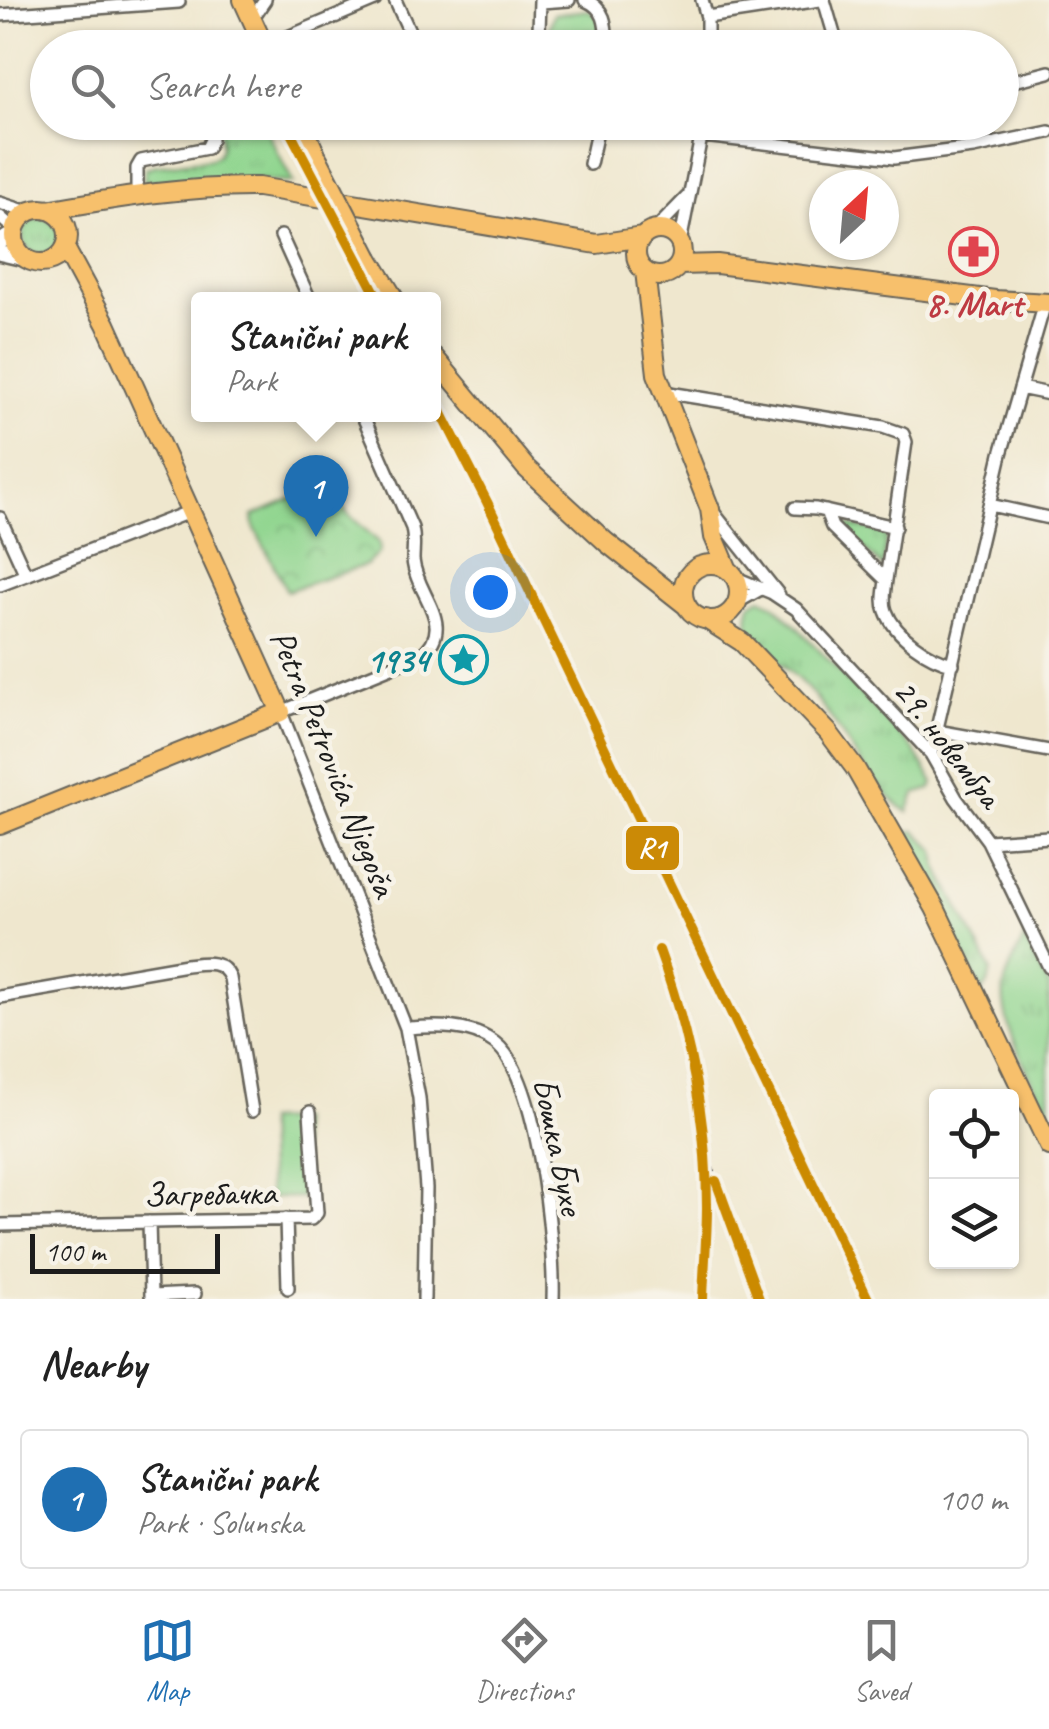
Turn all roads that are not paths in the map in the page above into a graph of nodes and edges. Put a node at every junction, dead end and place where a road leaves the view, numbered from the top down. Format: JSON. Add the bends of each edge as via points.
{"nodes":[{"id":1,"x":243,"y":0,"type":"edge"},
{"id":2,"x":265,"y":0,"type":"edge"},
{"id":3,"x":375,"y":0,"type":"edge"},
{"id":4,"x":395,"y":0,"type":"edge"},
{"id":5,"x":568,"y":0,"type":"edge"},
{"id":6,"x":584,"y":0,"type":"edge"},
{"id":7,"x":702,"y":0,"type":"edge"},
{"id":8,"x":822,"y":0,"type":"edge"},
{"id":9,"x":541,"y":1,"type":"edge"},
{"id":10,"x":179,"y":2,"type":"edge"},
{"id":11,"x":0,"y":15,"type":"edge"},
{"id":12,"x":706,"y":17,"type":"junction"},
{"id":13,"x":252,"y":19,"type":"junction"},
{"id":14,"x":257,"y":30,"type":"edge"},
{"id":15,"x":304,"y":30,"type":"edge"},
{"id":16,"x":409,"y":30,"type":"edge"},
{"id":17,"x":539,"y":30,"type":"edge"},
{"id":18,"x":606,"y":30,"type":"edge"},
{"id":19,"x":706,"y":30,"type":"edge"},
{"id":20,"x":832,"y":30,"type":"edge"},
{"id":21,"x":1049,"y":72,"type":"edge"},
{"id":22,"x":1019,"y":80,"type":"edge"},
{"id":23,"x":1049,"y":132,"type":"edge"},
{"id":24,"x":1019,"y":138,"type":"edge"},
{"id":25,"x":212,"y":140,"type":"edge"},
{"id":26,"x":309,"y":140,"type":"edge"},
{"id":27,"x":595,"y":140,"type":"edge"},
{"id":28,"x":702,"y":140,"type":"edge"},
{"id":29,"x":770,"y":140,"type":"edge"},
{"id":30,"x":1012,"y":140,"type":"edge"},
{"id":31,"x":590,"y":164,"type":"dead end"},
{"id":32,"x":137,"y":193,"type":"junction"},
{"id":33,"x":690,"y":194,"type":"junction"},
{"id":34,"x":0,"y":203,"type":"edge"},
{"id":35,"x":93,"y":203,"type":"junction"},
{"id":36,"x":37,"y":211,"type":"junction"},
{"id":37,"x":7,"y":231,"type":"edge"},
{"id":38,"x":648,"y":234,"type":"junction"},
{"id":39,"x":281,"y":236,"type":"dead end"},
{"id":40,"x":66,"y":241,"type":"junction"},
{"id":41,"x":597,"y":244,"type":"junction"},
{"id":42,"x":0,"y":254,"type":"edge"},
{"id":43,"x":678,"y":257,"type":"junction"},
{"id":44,"x":34,"y":261,"type":"junction"},
{"id":45,"x":642,"y":268,"type":"junction"},
{"id":46,"x":80,"y":279,"type":"junction"},
{"id":47,"x":306,"y":292,"type":"edge"},
{"id":48,"x":390,"y":292,"type":"edge"},
{"id":49,"x":1047,"y":303,"type":"edge"},
{"id":50,"x":650,"y":315,"type":"junction"},
{"id":51,"x":441,"y":365,"type":"edge"},
{"id":52,"x":1020,"y":388,"type":"junction"},
{"id":53,"x":664,"y":392,"type":"junction"},
{"id":54,"x":1049,"y":394,"type":"edge"},
{"id":55,"x":366,"y":422,"type":"edge"},
{"id":56,"x":990,"y":504,"type":"junction"},
{"id":57,"x":710,"y":508,"type":"junction"},
{"id":58,"x":794,"y":508,"type":"dead end"},
{"id":59,"x":826,"y":511,"type":"junction"},
{"id":60,"x":190,"y":512,"type":"junction"},
{"id":61,"x":0,"y":518,"type":"edge"},
{"id":62,"x":1049,"y":518,"type":"edge"},
{"id":63,"x":895,"y":527,"type":"junction"},
{"id":64,"x":714,"y":537,"type":"junction"},
{"id":65,"x":694,"y":571,"type":"junction"},
{"id":66,"x":26,"y":574,"type":"junction"},
{"id":67,"x":731,"y":574,"type":"junction"},
{"id":68,"x":651,"y":576,"type":"junction"},
{"id":69,"x":886,"y":580,"type":"junction"},
{"id":70,"x":0,"y":586,"type":"edge"},
{"id":71,"x":759,"y":590,"type":"junction"},
{"id":72,"x":782,"y":598,"type":"junction"},
{"id":73,"x":687,"y":606,"type":"junction"},
{"id":74,"x":734,"y":607,"type":"junction"},
{"id":75,"x":706,"y":619,"type":"junction"},
{"id":76,"x":742,"y":642,"type":"junction"},
{"id":77,"x":954,"y":664,"type":"junction"},
{"id":78,"x":281,"y":712,"type":"junction"},
{"id":79,"x":938,"y":731,"type":"junction"},
{"id":80,"x":1049,"y":751,"type":"edge"},
{"id":81,"x":931,"y":754,"type":"junction"},
{"id":82,"x":0,"y":826,"type":"edge"},
{"id":83,"x":1049,"y":837,"type":"edge"},
{"id":84,"x":988,"y":841,"type":"junction"},
{"id":85,"x":1049,"y":967,"type":"edge"},
{"id":86,"x":0,"y":997,"type":"edge"},
{"id":87,"x":406,"y":1028,"type":"junction"},
{"id":88,"x":252,"y":1111,"type":"dead end"},
{"id":89,"x":310,"y":1112,"type":"dead end"},
{"id":90,"x":1049,"y":1146,"type":"edge"},
{"id":91,"x":286,"y":1219,"type":"junction"},
{"id":92,"x":148,"y":1222,"type":"junction"},
{"id":93,"x":0,"y":1224,"type":"edge"},
{"id":94,"x":288,"y":1288,"type":"dead end"},
{"id":95,"x":194,"y":1294,"type":"dead end"},
{"id":96,"x":424,"y":1299,"type":"edge"},
{"id":97,"x":553,"y":1299,"type":"edge"}],
"edges":[{"from":1,"to":13,"type":"main road"},
{"from":2,"to":13,"type":"street"},
{"from":3,"to":15,"type":"street"},
{"from":4,"to":16,"type":"street"},
{"from":5,"to":9,"type":"street"},
{"from":6,"to":18,"type":"street","via":[[602,12]]},
{"from":7,"to":12,"type":"street"},
{"from":8,"to":12,"type":"street"},
{"from":8,"to":20,"type":"street"},
{"from":9,"to":17,"type":"street"},
{"from":10,"to":11,"type":"street"},
{"from":12,"to":19,"type":"street"},
{"from":13,"to":14,"type":"main road"},
{"from":21,"to":22,"type":"street"},
{"from":23,"to":24,"type":"street"},
{"from":25,"to":32,"type":"street","via":[[207,148],[141,161]]},
{"from":26,"to":48,"type":"main road","bridge":true},
{"from":27,"to":31,"type":"street"},
{"from":28,"to":33,"type":"street"},
{"from":29,"to":30,"type":"street","via":[[894,158]]},
{"from":32,"to":35,"type":"main road"},
{"from":32,"to":41,"type":"main road","via":[[258,187]]},
{"from":33,"to":38,"type":"street"},
{"from":33,"to":43,"type":"street"},
{"from":34,"to":36,"type":"street"},
{"from":35,"to":36,"type":"main road"},
{"from":35,"to":40,"type":"main road"},
{"from":36,"to":37,"type":"main road"},
{"from":36,"to":40,"type":"main road","via":[[60,216]]},
{"from":37,"to":44,"type":"main road"},
{"from":38,"to":41,"type":"main road"},
{"from":38,"to":43,"type":"main road","via":[[670,232]]},
{"from":38,"to":45,"type":"main road","via":[[636,251]]},
{"from":39,"to":47,"type":"street"},
{"from":40,"to":44,"type":"main road","via":[[57,258]]},
{"from":40,"to":46,"type":"main road","name":"Petra Petrovića Njegoša"},
{"from":41,"to":45,"type":"main road"},
{"from":42,"to":44,"type":"street"},
{"from":43,"to":45,"type":"main road","via":[[659,276]]},
{"from":43,"to":49,"type":"main road"},
{"from":43,"to":50,"type":"main road"},
{"from":44,"to":46,"type":"main road"},
{"from":45,"to":50,"type":"main road"},
{"from":46,"to":60,"type":"main road","name":"Petra Petrovića Njegoša"},
{"from":49,"to":52,"type":"street"},
{"from":50,"to":53,"type":"main road"},
{"from":51,"to":68,"type":"main road","via":[[526,468]]},
{"from":52,"to":54,"type":"street"},
{"from":52,"to":56,"type":"street"},
{"from":53,"to":57,"type":"main road"},
{"from":53,"to":63,"type":"street","via":[[896,429],[906,442]]},
{"from":55,"to":78,"type":"street","via":[[412,528],[414,561],[439,626],[436,638],[420,654]]},
{"from":56,"to":62,"type":"street"},
{"from":56,"to":77,"type":"street"},
{"from":57,"to":64,"type":"main road"},
{"from":57,"to":72,"type":"street"},
{"from":58,"to":59,"type":"street"},
{"from":59,"to":63,"type":"street"},
{"from":59,"to":69,"type":"street","via":[[832,527]]},
{"from":60,"to":66,"type":"street"},
{"from":60,"to":78,"type":"main road","name":"Petra Petrovića Njegoša"},
{"from":61,"to":66,"type":"street"},
{"from":63,"to":69,"type":"street"},
{"from":64,"to":65,"type":"main road","via":[[710,554]]},
{"from":64,"to":67,"type":"main road"},
{"from":65,"to":67,"type":"main road","via":[[720,566]]},
{"from":65,"to":68,"type":"main road"},
{"from":65,"to":73,"type":"main road","via":[[683,594]]},
{"from":66,"to":70,"type":"street"},
{"from":67,"to":71,"type":"street","name":"29. новембра"},
{"from":67,"to":74,"type":"main road","via":[[738,585]]},
{"from":68,"to":73,"type":"main road"},
{"from":69,"to":77,"type":"street","via":[[892,622],[926,653]]},
{"from":71,"to":72,"type":"street","name":"29. новембра"},
{"from":71,"to":74,"type":"street"},
{"from":72,"to":81,"type":"street","name":"29. новембра"},
{"from":73,"to":75,"type":"main road"},
{"from":74,"to":75,"type":"main road"},
{"from":74,"to":76,"type":"main road"},
{"from":75,"to":76,"type":"main road"},
{"from":76,"to":90,"type":"main road","via":[[855,768],[936,908]]},
{"from":77,"to":79,"type":"street"},
{"from":78,"to":82,"type":"main road"},
{"from":78,"to":87,"type":"street","name":"Petra Petrovića Njegoša"},
{"from":79,"to":80,"type":"street"},
{"from":79,"to":81,"type":"street"},
{"from":81,"to":84,"type":"street","name":"29. новембра"},
{"from":83,"to":84,"type":"street"},
{"from":84,"to":85,"type":"street","name":"29. новембра"},
{"from":86,"to":88,"type":"street","via":[[186,965],[221,966],[230,978]]},
{"from":87,"to":96,"type":"street","name":"Petra Petrovića Njegoša","via":[[426,1188]]},
{"from":87,"to":97,"type":"street","name":"Бошка Бухе","via":[[477,1032],[499,1046],[518,1072],[540,1164]]},
{"from":89,"to":91,"type":"street","name":"Загребачка","via":[[318,1213]]},
{"from":91,"to":92,"type":"street","name":"Загребачка"},
{"from":91,"to":94,"type":"street"},
{"from":92,"to":93,"type":"street","name":"Загребачка"},
{"from":92,"to":95,"type":"street","via":[[151,1296]]}]}
